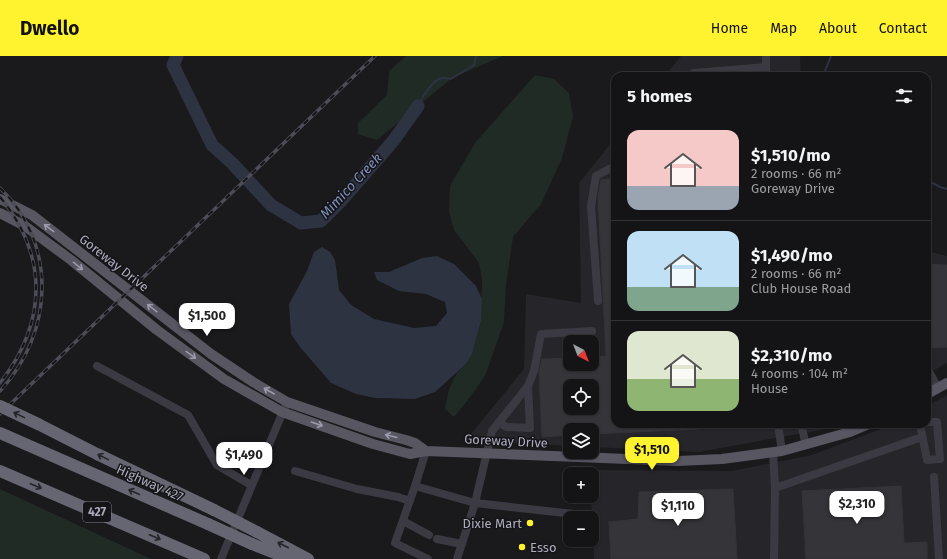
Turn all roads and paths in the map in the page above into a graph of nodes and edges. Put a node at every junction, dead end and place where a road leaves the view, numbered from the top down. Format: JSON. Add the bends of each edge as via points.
{"nodes":[{"id":1,"x":766,"y":56,"type":"edge"},
{"id":2,"x":766,"y":67,"type":"junction"},
{"id":3,"x":706,"y":72,"type":"edge"},
{"id":4,"x":766,"y":72,"type":"edge"},
{"id":5,"x":611,"y":168,"type":"edge"},
{"id":6,"x":0,"y":198,"type":"edge"},
{"id":7,"x":0,"y":213,"type":"edge"},
{"id":8,"x":598,"y":301,"type":"dead end"},
{"id":9,"x":592,"y":331,"type":"dead end"},
{"id":10,"x":96,"y":366,"type":"dead end"},
{"id":11,"x":931,"y":373,"type":"edge"},
{"id":12,"x":942,"y":385,"type":"edge"},
{"id":13,"x":528,"y":386,"type":"junction"},
{"id":14,"x":931,"y":392,"type":"edge"},
{"id":15,"x":287,"y":402,"type":"junction"},
{"id":16,"x":0,"y":406,"type":"edge"},
{"id":17,"x":282,"y":412,"type":"junction"},
{"id":18,"x":499,"y":422,"type":"junction"},
{"id":19,"x":931,"y":422,"type":"edge"},
{"id":20,"x":778,"y":428,"type":"edge"},
{"id":21,"x":802,"y":428,"type":"edge"},
{"id":22,"x":860,"y":428,"type":"edge"},
{"id":23,"x":921,"y":428,"type":"edge"},
{"id":24,"x":0,"y":433,"type":"edge"},
{"id":25,"x":922,"y":437,"type":"junction"},
{"id":26,"x":806,"y":445,"type":"junction"},
{"id":27,"x":426,"y":451,"type":"junction"},
{"id":28,"x":778,"y":452,"type":"junction"},
{"id":29,"x":487,"y":453,"type":"junction"},
{"id":30,"x":0,"y":471,"type":"edge"},
{"id":31,"x":295,"y":471,"type":"dead end"},
{"id":32,"x":934,"y":477,"type":"dead end"},
{"id":33,"x":251,"y":486,"type":"junction"},
{"id":34,"x":415,"y":486,"type":"junction"},
{"id":35,"x":775,"y":488,"type":"junction"},
{"id":36,"x":410,"y":501,"type":"junction"},
{"id":37,"x":475,"y":503,"type":"junction"},
{"id":38,"x":563,"y":513,"type":"edge"},
{"id":39,"x":403,"y":521,"type":"junction"},
{"id":40,"x":462,"y":544,"type":"junction"},
{"id":41,"x":199,"y":556,"type":"edge"},
{"id":42,"x":221,"y":559,"type":"edge"},
{"id":43,"x":290,"y":559,"type":"edge"},
{"id":44,"x":308,"y":559,"type":"edge"},
{"id":45,"x":428,"y":559,"type":"edge"},
{"id":46,"x":457,"y":559,"type":"edge"},
{"id":47,"x":774,"y":559,"type":"edge"},
{"id":48,"x":939,"y":559,"type":"edge"}],
"edges":[{"from":1,"to":2,"type":"street"},
{"from":2,"to":3,"type":"street"},
{"from":2,"to":4,"type":"street"},
{"from":5,"to":8,"type":"street","via":[[596,176],[592,206]]},
{"from":15,"to":6,"type":"main road","name":"Goreway Drive","one_way":true,"via":[[211,354],[32,215]]},
{"from":7,"to":17,"type":"main road","name":"Goreway Drive","one_way":true,"via":[[25,226],[71,260],[157,330],[224,379]]},
{"from":9,"to":13,"type":"street","via":[[542,334]]},
{"from":10,"to":33,"type":"street","via":[[188,414],[217,464]]},
{"from":11,"to":12,"type":"street"},
{"from":12,"to":14,"type":"main road"},
{"from":13,"to":18,"type":"street"},
{"from":13,"to":18,"type":"street","via":[[530,428],[506,427]]},
{"from":15,"to":17,"type":"street"},
{"from":27,"to":15,"type":"main road","name":"Goreway Drive","one_way":true,"via":[[415,443]]},
{"from":44,"to":16,"type":"highway","one_way":true,"bridge":true,"via":[[214,510]]},
{"from":17,"to":27,"type":"main road","name":"Goreway Drive","one_way":true,"via":[[373,444],[410,454]]},
{"from":17,"to":33,"type":"street"},
{"from":18,"to":29,"type":"street","via":[[492,431]]},
{"from":19,"to":25,"type":"street","via":[[937,422],[940,459],[927,460]]},
{"from":20,"to":28,"type":"street"},
{"from":21,"to":26,"type":"street"},
{"from":22,"to":26,"type":"main road","name":"Goreway Drive"},
{"from":23,"to":25,"type":"street"},
{"from":43,"to":24,"type":"highway","name":"Highway 427","number":"427","one_way":true,"bridge":true},
{"from":25,"to":35,"type":"street"},
{"from":26,"to":28,"type":"main road","name":"Goreway Drive"},
{"from":27,"to":29,"type":"main road","name":"Goreway Drive"},
{"from":27,"to":34,"type":"street"},
{"from":28,"to":29,"type":"main road","name":"Goreway Drive","via":[[678,461]]},
{"from":28,"to":35,"type":"street"},
{"from":29,"to":37,"type":"street"},
{"from":30,"to":41,"type":"highway","number":"427","one_way":true},
{"from":31,"to":36,"type":"street"},
{"from":32,"to":48,"type":"street"},
{"from":33,"to":42,"type":"street"},
{"from":34,"to":36,"type":"street"},
{"from":34,"to":37,"type":"street"},
{"from":35,"to":47,"type":"street"},
{"from":36,"to":39,"type":"street"},
{"from":37,"to":38,"type":"street"},
{"from":37,"to":40,"type":"street"},
{"from":39,"to":40,"type":"street","via":[[433,537]]},
{"from":39,"to":45,"type":"street","via":[[395,543]]},
{"from":40,"to":46,"type":"street"}]}
